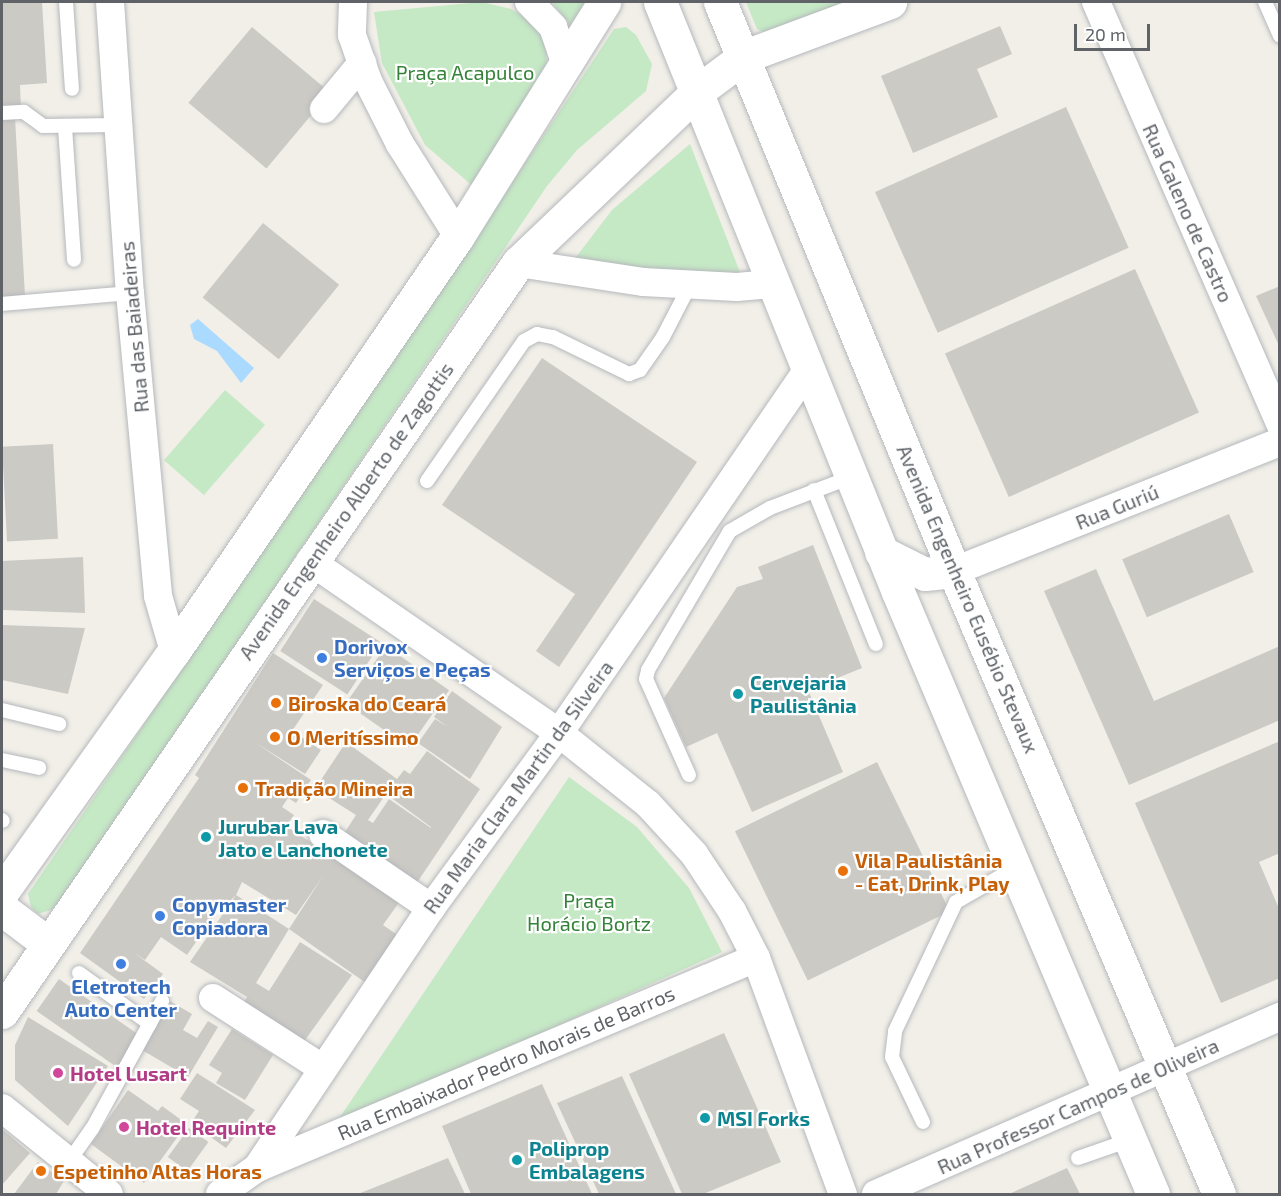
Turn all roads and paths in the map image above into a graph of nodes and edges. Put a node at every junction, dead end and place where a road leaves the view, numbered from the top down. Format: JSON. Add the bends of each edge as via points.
{"nodes":[{"id":1,"x":66,"y":2,"type":"edge"},
{"id":2,"x":110,"y":2,"type":"edge"},
{"id":3,"x":353,"y":2,"type":"edge"},
{"id":4,"x":529,"y":2,"type":"edge"},
{"id":5,"x":604,"y":2,"type":"edge"},
{"id":6,"x":660,"y":2,"type":"edge"},
{"id":7,"x":720,"y":2,"type":"edge"},
{"id":8,"x":890,"y":2,"type":"edge"},
{"id":9,"x":1096,"y":2,"type":"edge"},
{"id":10,"x":1265,"y":2,"type":"edge"},
{"id":11,"x":1280,"y":36,"type":"edge"},
{"id":12,"x":745,"y":56,"type":"junction"},
{"id":13,"x":565,"y":62,"type":"junction"},
{"id":14,"x":362,"y":63,"type":"junction"},
{"id":15,"x":72,"y":89,"type":"dead end"},
{"id":16,"x":698,"y":92,"type":"junction"},
{"id":17,"x":324,"y":109,"type":"dead end"},
{"id":18,"x":2,"y":114,"type":"edge"},
{"id":19,"x":118,"y":125,"type":"junction"},
{"id":20,"x":65,"y":127,"type":"junction"},
{"id":21,"x":458,"y":236,"type":"junction"},
{"id":22,"x":74,"y":260,"type":"dead end"},
{"id":23,"x":518,"y":263,"type":"junction"},
{"id":24,"x":771,"y":284,"type":"junction"},
{"id":25,"x":690,"y":285,"type":"junction"},
{"id":26,"x":130,"y":293,"type":"junction"},
{"id":27,"x":2,"y":304,"type":"edge"},
{"id":28,"x":808,"y":370,"type":"junction"},
{"id":29,"x":1280,"y":424,"type":"edge"},
{"id":30,"x":1280,"y":442,"type":"edge"},
{"id":31,"x":851,"y":477,"type":"junction"},
{"id":32,"x":427,"y":481,"type":"dead end"},
{"id":33,"x":814,"y":490,"type":"junction"},
{"id":34,"x":881,"y":552,"type":"junction"},
{"id":35,"x":310,"y":561,"type":"junction"},
{"id":36,"x":954,"y":571,"type":"junction"},
{"id":37,"x":876,"y":644,"type":"dead end"},
{"id":38,"x":174,"y":651,"type":"junction"},
{"id":39,"x":2,"y":710,"type":"edge"},
{"id":40,"x":59,"y":724,"type":"dead end"},
{"id":41,"x":560,"y":733,"type":"junction"},
{"id":42,"x":2,"y":760,"type":"edge"},
{"id":43,"x":39,"y":768,"type":"dead end"},
{"id":44,"x":690,"y":775,"type":"dead end"},
{"id":45,"x":323,"y":834,"type":"dead end"},
{"id":46,"x":1015,"y":868,"type":"junction"},
{"id":47,"x":2,"y":892,"type":"edge"},
{"id":48,"x":431,"y":908,"type":"junction"},
{"id":49,"x":2,"y":909,"type":"edge"},
{"id":50,"x":47,"y":943,"type":"junction"},
{"id":51,"x":756,"y":958,"type":"junction"},
{"id":52,"x":13,"y":970,"type":"edge"},
{"id":53,"x":79,"y":973,"type":"dead end"},
{"id":54,"x":213,"y":998,"type":"dead end"},
{"id":55,"x":162,"y":1001,"type":"dead end"},
{"id":56,"x":2,"y":1012,"type":"edge"},
{"id":57,"x":1280,"y":1017,"type":"edge"},
{"id":58,"x":150,"y":1024,"type":"junction"},
{"id":59,"x":1166,"y":1067,"type":"junction"},
{"id":60,"x":322,"y":1068,"type":"junction"},
{"id":61,"x":1110,"y":1091,"type":"junction"},
{"id":62,"x":2,"y":1108,"type":"edge"},
{"id":63,"x":923,"y":1122,"type":"dead end"},
{"id":64,"x":1130,"y":1140,"type":"junction"},
{"id":65,"x":1078,"y":1158,"type":"dead end"},
{"id":66,"x":70,"y":1160,"type":"junction"},
{"id":67,"x":257,"y":1168,"type":"junction"},
{"id":68,"x":109,"y":1194,"type":"edge"},
{"id":69,"x":220,"y":1194,"type":"edge"},
{"id":70,"x":843,"y":1194,"type":"edge"},
{"id":71,"x":876,"y":1194,"type":"edge"},
{"id":72,"x":1154,"y":1194,"type":"edge"},
{"id":73,"x":1219,"y":1194,"type":"edge"}],
"edges":[{"from":1,"to":15,"type":"lane"},
{"from":2,"to":19,"type":"street","name":"Rua das Baiadeiras"},
{"from":3,"to":14,"type":"street","via":[[352,35]]},
{"from":4,"to":13,"type":"street","via":[[553,27]]},
{"from":5,"to":13,"type":"main road"},
{"from":6,"to":16,"type":"main road"},
{"from":7,"to":12,"type":"main road","name":"Avenida Engenheiro Eusébio Stevaux"},
{"from":8,"to":12,"type":"main road","name":"Avenida Engenheiro Alberto de Zagottis"},
{"from":9,"to":29,"type":"street","name":"Rua Galeno de Castro"},
{"from":10,"to":11,"type":"lane"},
{"from":12,"to":16,"type":"main road","name":"Avenida Engenheiro Alberto de Zagottis"},
{"from":12,"to":36,"type":"main road","name":"Avenida Engenheiro Eusébio Stevaux"},
{"from":13,"to":21,"type":"main road"},
{"from":14,"to":17,"type":"street"},
{"from":14,"to":21,"type":"street","via":[[400,144]]},
{"from":16,"to":23,"type":"main road","name":"Avenida Engenheiro Alberto de Zagottis"},
{"from":16,"to":24,"type":"main road"},
{"from":18,"to":20,"type":"lane","via":[[24,112],[43,126]]},
{"from":19,"to":20,"type":"lane"},
{"from":19,"to":26,"type":"street","name":"Rua das Baiadeiras"},
{"from":20,"to":22,"type":"lane"},
{"from":21,"to":38,"type":"main road"},
{"from":23,"to":25,"type":"street"},
{"from":23,"to":35,"type":"main road","name":"Avenida Engenheiro Alberto de Zagottis"},
{"from":24,"to":25,"type":"street"},
{"from":24,"to":28,"type":"main road"},
{"from":25,"to":32,"type":"lane","via":[[663,338],[640,370],[629,374],[553,337],[537,334],[524,341]]},
{"from":26,"to":27,"type":"lane"},
{"from":26,"to":38,"type":"street","name":"Rua das Baiadeiras","via":[[158,596]]},
{"from":28,"to":31,"type":"main road"},
{"from":28,"to":41,"type":"street","name":"Rua Maria Clara Martin da Silveira"},
{"from":30,"to":36,"type":"street","name":"Rua Guriú"},
{"from":31,"to":33,"type":"lane"},
{"from":31,"to":34,"type":"main road"},
{"from":33,"to":37,"type":"lane"},
{"from":33,"to":44,"type":"lane","via":[[730,531],[648,670],[646,680]]},
{"from":34,"to":36,"type":"main road","via":[[925,574]]},
{"from":34,"to":46,"type":"main road"},
{"from":35,"to":41,"type":"street"},
{"from":35,"to":50,"type":"main road","name":"Avenida Engenheiro Alberto de Zagottis"},
{"from":36,"to":59,"type":"main road","name":"Avenida Engenheiro Eusébio Stevaux"},
{"from":38,"to":47,"type":"main road"},
{"from":39,"to":40,"type":"lane"},
{"from":41,"to":48,"type":"street","name":"Rua Maria Clara Martin da Silveira"},
{"from":41,"to":51,"type":"street","via":[[648,804],[694,854],[732,911]]},
{"from":42,"to":43,"type":"lane"},
{"from":45,"to":48,"type":"street"},
{"from":46,"to":61,"type":"main road"},
{"from":46,"to":63,"type":"lane","via":[[956,902],[895,1032],[892,1057]]},
{"from":48,"to":60,"type":"street","name":"Rua Maria Clara Martin da Silveira"},
{"from":49,"to":50,"type":"main road"},
{"from":50,"to":52,"type":"main road","name":"Avenida Engenheiro Alberto de Zagottis"},
{"from":51,"to":67,"type":"street","name":"Rua Embaixador Pedro Morais de Barros"},
{"from":51,"to":70,"type":"street"},
{"from":52,"to":56,"type":"main road","name":"Avenida Engenheiro Alberto de Zagottis"},
{"from":53,"to":58,"type":"lane"},
{"from":54,"to":60,"type":"street"},
{"from":55,"to":58,"type":"lane"},
{"from":57,"to":59,"type":"street","name":"Rua Professor Campos de Oliveira"},
{"from":58,"to":66,"type":"lane","via":[[92,1129]]},
{"from":59,"to":61,"type":"street","name":"Rua Professor Campos de Oliveira"},
{"from":59,"to":73,"type":"main road","name":"Avenida Engenheiro Eusébio Stevaux"},
{"from":60,"to":67,"type":"street","name":"Rua Maria Clara Martin da Silveira"},
{"from":61,"to":64,"type":"main road"},
{"from":61,"to":71,"type":"street","name":"Rua Professor Campos de Oliveira"},
{"from":62,"to":66,"type":"street"},
{"from":64,"to":65,"type":"lane"},
{"from":64,"to":72,"type":"main road"},
{"from":66,"to":68,"type":"street"},
{"from":67,"to":69,"type":"street","name":"Rua Maria Clara Martin da Silveira"}]}
